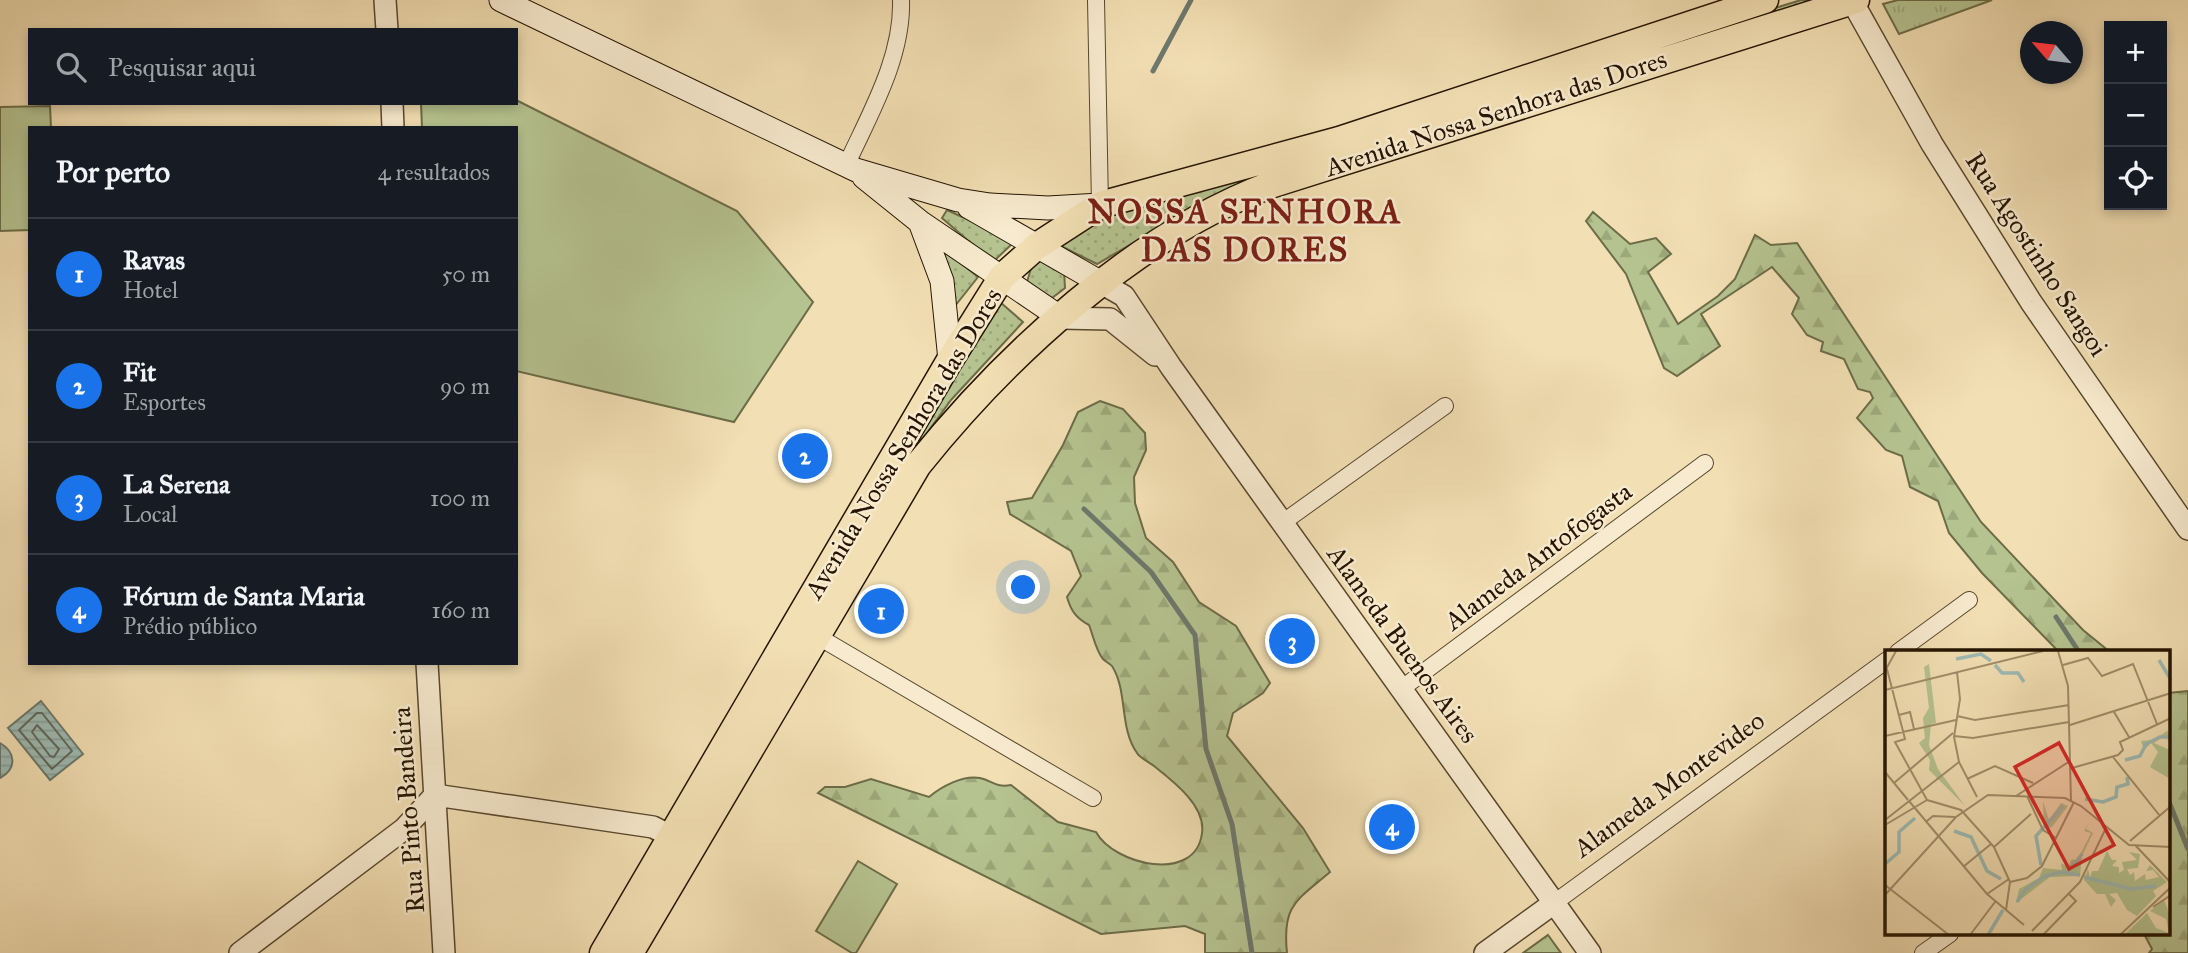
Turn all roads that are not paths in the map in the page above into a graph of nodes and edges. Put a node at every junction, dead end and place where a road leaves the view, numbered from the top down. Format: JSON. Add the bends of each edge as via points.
{"nodes":[{"id":1,"x":385,"y":0,"type":"edge"},
{"id":2,"x":501,"y":0,"type":"edge"},
{"id":3,"x":901,"y":0,"type":"edge"},
{"id":4,"x":1096,"y":0,"type":"edge"},
{"id":5,"x":1765,"y":0,"type":"edge"},
{"id":6,"x":1854,"y":1,"type":"edge"},
{"id":7,"x":532,"y":7,"type":"edge"},
{"id":8,"x":387,"y":28,"type":"edge"},
{"id":9,"x":392,"y":105,"type":"edge"},
{"id":10,"x":393,"y":126,"type":"edge"},
{"id":11,"x":851,"y":168,"type":"junction"},
{"id":12,"x":958,"y":200,"type":"junction"},
{"id":13,"x":1100,"y":205,"type":"junction"},
{"id":14,"x":920,"y":222,"type":"junction"},
{"id":15,"x":1037,"y":246,"type":"junction"},
{"id":16,"x":1002,"y":277,"type":"junction"},
{"id":17,"x":1103,"y":284,"type":"junction"},
{"id":18,"x":1061,"y":318,"type":"junction"},
{"id":19,"x":950,"y":360,"type":"junction"},
{"id":20,"x":1171,"y":367,"type":"junction"},
{"id":21,"x":1445,"y":406,"type":"dead end"},
{"id":22,"x":1705,"y":463,"type":"dead end"},
{"id":23,"x":1282,"y":523,"type":"junction"},
{"id":24,"x":2188,"y":529,"type":"edge"},
{"id":25,"x":1969,"y":600,"type":"dead end"},
{"id":26,"x":817,"y":636,"type":"junction"},
{"id":27,"x":1901,"y":650,"type":"edge"},
{"id":28,"x":1885,"y":661,"type":"edge"},
{"id":29,"x":426,"y":665,"type":"edge"},
{"id":30,"x":1401,"y":689,"type":"junction"},
{"id":31,"x":435,"y":795,"type":"junction"},
{"id":32,"x":1093,"y":798,"type":"dead end"},
{"id":33,"x":682,"y":842,"type":"junction"},
{"id":34,"x":1554,"y":902,"type":"junction"},
{"id":35,"x":1947,"y":936,"type":"edge"},
{"id":36,"x":240,"y":953,"type":"edge"},
{"id":37,"x":444,"y":953,"type":"edge"},
{"id":38,"x":603,"y":953,"type":"edge"},
{"id":39,"x":631,"y":953,"type":"edge"},
{"id":40,"x":1485,"y":953,"type":"edge"},
{"id":41,"x":1590,"y":953,"type":"edge"},
{"id":42,"x":1923,"y":953,"type":"edge"}],
"edges":[{"from":1,"to":8,"type":"street"},
{"from":2,"to":7,"type":"main road"},
{"from":3,"to":11,"type":"street","via":[[897,40]]},
{"from":4,"to":13,"type":"street"},
{"from":5,"to":13,"type":"main road","name":"Avenida Nossa Senhora das Dores","via":[[1339,140]]},
{"from":6,"to":17,"type":"main road","name":"Avenida Nossa Senhora das Dores","via":[[1270,185],[1195,219]]},
{"from":6,"to":24,"type":"street","name":"Rua Agostinho Sangoi","via":[[1932,144],[2031,302]]},
{"from":7,"to":11,"type":"main road"},
{"from":9,"to":10,"type":"street"},
{"from":11,"to":12,"type":"main road"},
{"from":11,"to":14,"type":"main road"},
{"from":12,"to":13,"type":"main road","via":[[1048,208]]},
{"from":12,"to":15,"type":"main road"},
{"from":13,"to":15,"type":"main road","name":"Avenida Nossa Senhora das Dores"},
{"from":14,"to":16,"type":"main road"},
{"from":14,"to":19,"type":"main road","via":[[942,281]]},
{"from":15,"to":16,"type":"main road","name":"Avenida Nossa Senhora das Dores"},
{"from":15,"to":17,"type":"main road"},
{"from":16,"to":18,"type":"main road"},
{"from":16,"to":19,"type":"main road","name":"Avenida Nossa Senhora das Dores"},
{"from":17,"to":18,"type":"main road","name":"Avenida Nossa Senhora das Dores"},
{"from":17,"to":20,"type":"street","name":"Alameda Buenos Aires","via":[[1124,296]]},
{"from":18,"to":20,"type":"street","name":"Alameda Buenos Aires","via":[[1110,319]]},
{"from":18,"to":26,"type":"main road","name":"Avenida Nossa Senhora das Dores","via":[[968,403],[918,465]]},
{"from":19,"to":33,"type":"main road","name":"Avenida Nossa Senhora das Dores"},
{"from":20,"to":23,"type":"street","name":"Alameda Buenos Aires"},
{"from":21,"to":23,"type":"street"},
{"from":22,"to":30,"type":"street","name":"Alameda Antofogasta"},
{"from":23,"to":30,"type":"street","name":"Alameda Buenos Aires"},
{"from":25,"to":27,"type":"street"},
{"from":26,"to":32,"type":"street"},
{"from":26,"to":33,"type":"main road","name":"Avenida Nossa Senhora das Dores"},
{"from":28,"to":34,"type":"street","name":"Alameda Montevideo"},
{"from":29,"to":31,"type":"street","name":"Rua Pinto Bandeira"},
{"from":30,"to":34,"type":"street","name":"Alameda Buenos Aires"},
{"from":31,"to":33,"type":"street","via":[[653,827]]},
{"from":31,"to":36,"type":"street","via":[[404,829]]},
{"from":31,"to":37,"type":"street","name":"Rua Pinto Bandeira"},
{"from":33,"to":38,"type":"main road","name":"Avenida Nossa Senhora das Dores"},
{"from":33,"to":39,"type":"main road","name":"Avenida Nossa Senhora das Dores"},
{"from":34,"to":40,"type":"street","name":"Alameda Montevideo"},
{"from":34,"to":41,"type":"street","name":"Alameda Buenos Aires"},
{"from":35,"to":42,"type":"street"}]}
